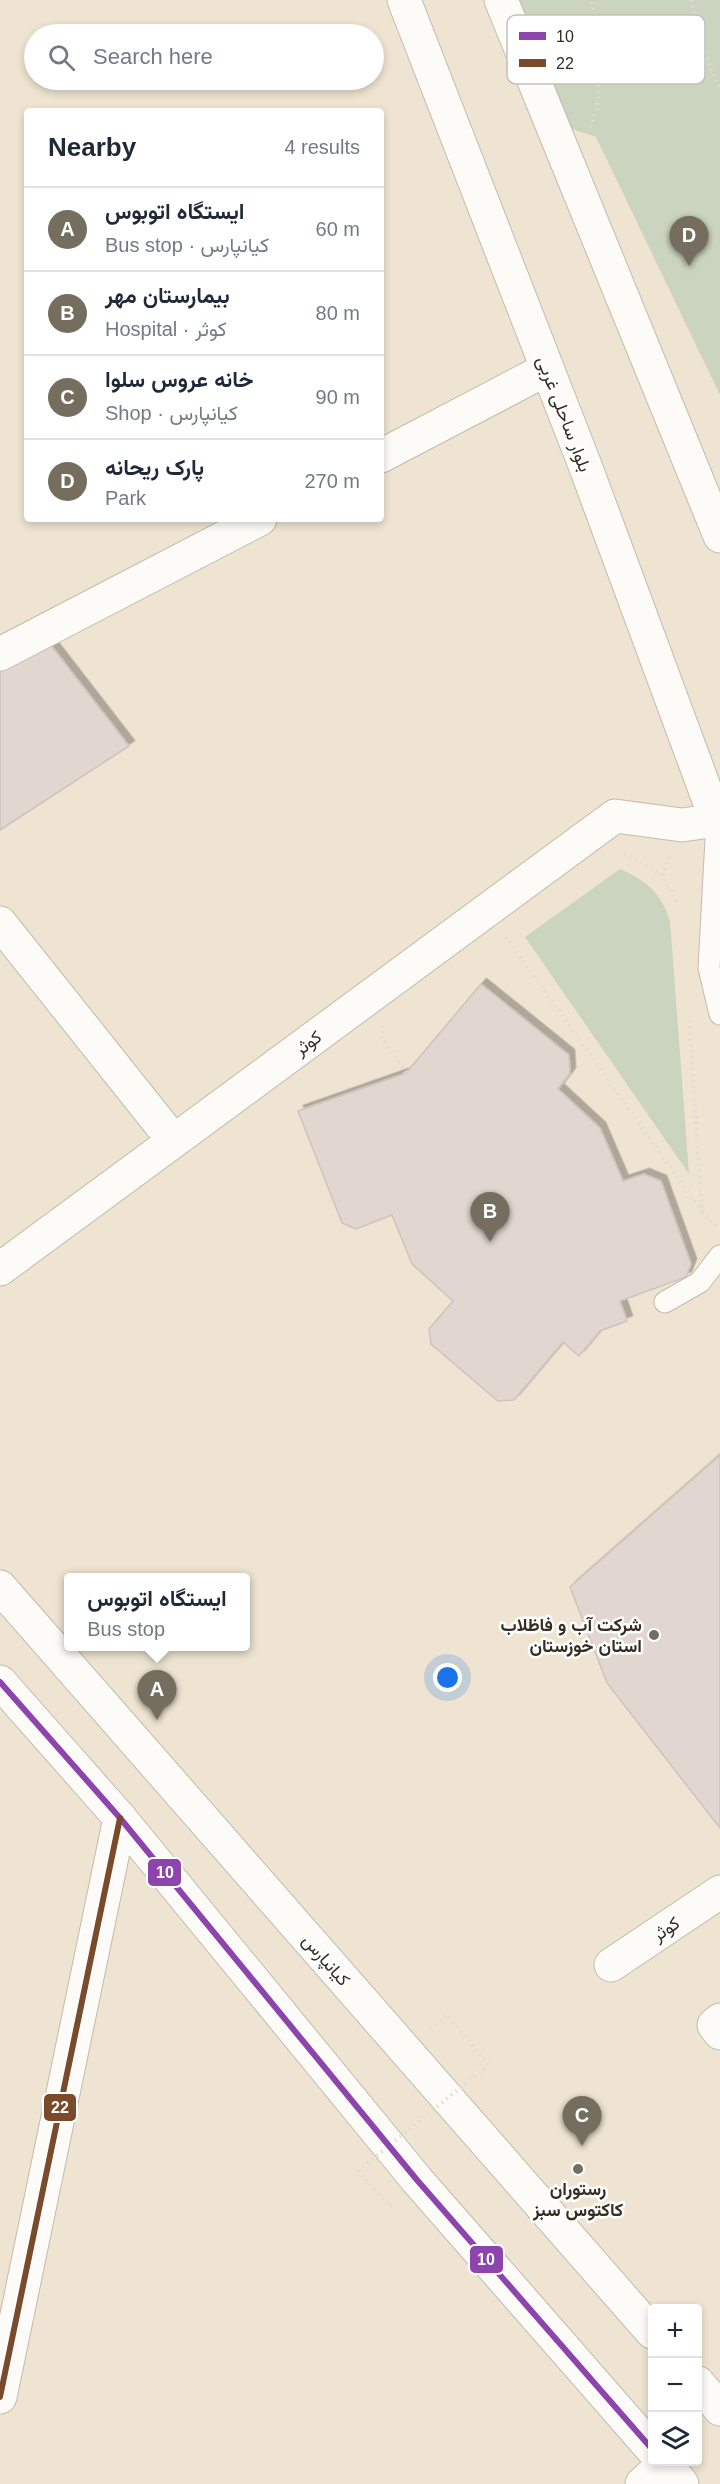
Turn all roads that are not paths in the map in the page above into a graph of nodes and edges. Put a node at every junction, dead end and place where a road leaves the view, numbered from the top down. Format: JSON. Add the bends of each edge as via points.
{"nodes":[{"id":1,"x":404,"y":0,"type":"edge"},
{"id":2,"x":501,"y":0,"type":"edge"},
{"id":3,"x":507,"y":15,"type":"edge"},
{"id":4,"x":535,"y":84,"type":"edge"},
{"id":5,"x":547,"y":369,"type":"junction"},
{"id":6,"x":384,"y":454,"type":"edge"},
{"id":7,"x":254,"y":522,"type":"edge"},
{"id":8,"x":720,"y":537,"type":"edge"},
{"id":9,"x":0,"y":654,"type":"edge"},
{"id":10,"x":718,"y":825,"type":"edge"},
{"id":11,"x":0,"y":923,"type":"edge"},
{"id":12,"x":720,"y":1014,"type":"edge"},
{"id":13,"x":173,"y":1140,"type":"junction"},
{"id":14,"x":720,"y":1256,"type":"edge"},
{"id":15,"x":0,"y":1269,"type":"edge"},
{"id":16,"x":665,"y":1302,"type":"dead end"},
{"id":17,"x":0,"y":1587,"type":"edge"},
{"id":18,"x":0,"y":1682,"type":"edge"},
{"id":19,"x":120,"y":1818,"type":"junction"},
{"id":20,"x":720,"y":1892,"type":"edge"},
{"id":21,"x":612,"y":1965,"type":"dead end"},
{"id":22,"x":720,"y":2020,"type":"edge"},
{"id":23,"x":720,"y":2033,"type":"edge"},
{"id":24,"x":648,"y":2327,"type":"edge"},
{"id":25,"x":702,"y":2389,"type":"edge"},
{"id":26,"x":0,"y":2397,"type":"edge"},
{"id":27,"x":720,"y":2409,"type":"edge"},
{"id":28,"x":661,"y":2468,"type":"edge"}],
"edges":[{"from":1,"to":5,"type":"main road","name":"بلوار ساحلی غربی"},
{"from":2,"to":3,"type":"main road"},
{"from":4,"to":8,"type":"main road"},
{"from":5,"to":6,"type":"main road"},
{"from":5,"to":10,"type":"main road","name":"بلوار ساحلی غربی"},
{"from":7,"to":9,"type":"main road"},
{"from":10,"to":12,"type":"lane","via":[[709,968]]},
{"from":10,"to":13,"type":"main road","name":"کوثر","via":[[682,825],[615,816]]},
{"from":11,"to":13,"type":"main road"},
{"from":13,"to":15,"type":"main road","name":"کوثر"},
{"from":14,"to":16,"type":"lane","via":[[700,1282]]},
{"from":17,"to":24,"type":"main road","name":"کیانپارس"},
{"from":18,"to":19,"type":"main road"},
{"from":19,"to":26,"type":"main road"},
{"from":19,"to":28,"type":"main road","via":[[417,2180]]},
{"from":20,"to":21,"type":"main road","name":"کوثر"},
{"from":22,"to":23,"type":"main road","via":[[714,2025]]},
{"from":25,"to":27,"type":"main road"}]}
